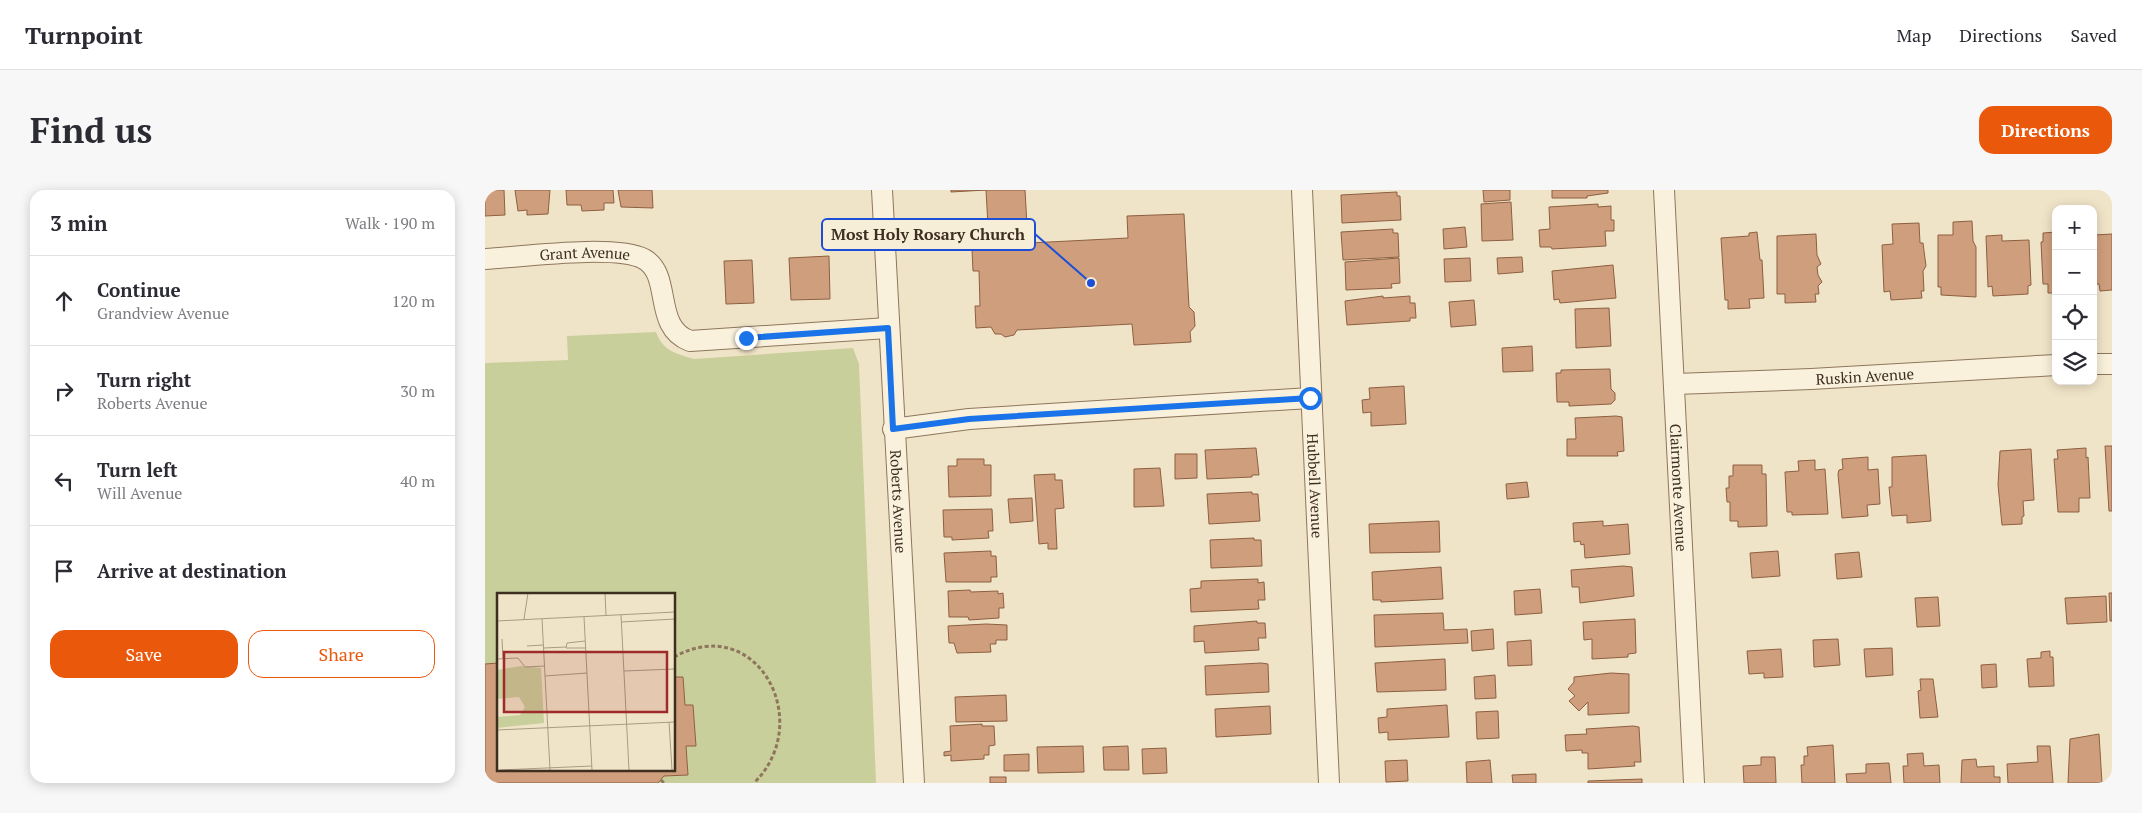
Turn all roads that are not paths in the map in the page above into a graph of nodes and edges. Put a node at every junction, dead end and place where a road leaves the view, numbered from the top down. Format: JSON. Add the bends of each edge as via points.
{"nodes":[{"id":1,"x":881,"y":190,"type":"edge"},
{"id":2,"x":1302,"y":190,"type":"edge"},
{"id":3,"x":1664,"y":190,"type":"edge"},
{"id":4,"x":485,"y":259,"type":"edge"},
{"id":5,"x":888,"y":328,"type":"junction"},
{"id":6,"x":2097,"y":364,"type":"edge"},
{"id":7,"x":2112,"y":364,"type":"edge"},
{"id":8,"x":2052,"y":365,"type":"edge"},
{"id":9,"x":1675,"y":384,"type":"junction"},
{"id":10,"x":1310,"y":398,"type":"junction"},
{"id":11,"x":893,"y":429,"type":"junction"},
{"id":12,"x":914,"y":783,"type":"edge"},
{"id":13,"x":1329,"y":783,"type":"edge"},
{"id":14,"x":1694,"y":783,"type":"edge"}],
"edges":[{"from":1,"to":5,"type":"street","name":"Roberts Avenue"},
{"from":2,"to":10,"type":"street","name":"Hubbell Avenue"},
{"from":3,"to":9,"type":"street","name":"Clairmonte Avenue"},
{"from":4,"to":5,"type":"street","name":"Grant Avenue","via":[[606,252],[627,253],[646,260],[657,275],[667,318],[678,336],[690,341]]},
{"from":5,"to":11,"type":"street","name":"Roberts Avenue"},
{"from":6,"to":7,"type":"street"},
{"from":8,"to":9,"type":"street","name":"Ruskin Avenue"},
{"from":9,"to":14,"type":"street","name":"Clairmonte Avenue"},
{"from":10,"to":11,"type":"street","via":[[969,419]]},
{"from":10,"to":13,"type":"street","name":"Hubbell Avenue"},
{"from":11,"to":12,"type":"street","name":"Roberts Avenue"}]}
